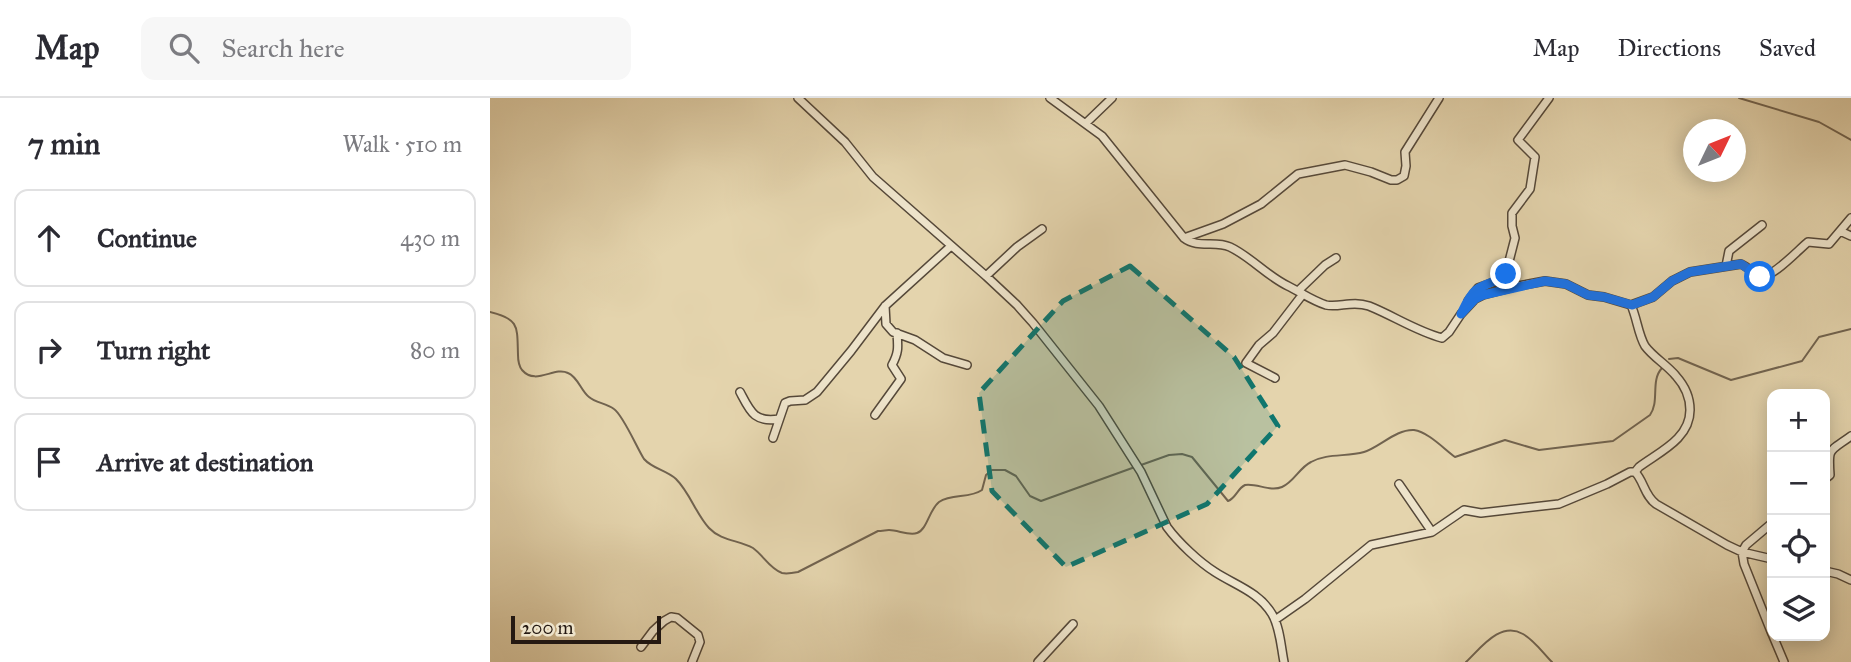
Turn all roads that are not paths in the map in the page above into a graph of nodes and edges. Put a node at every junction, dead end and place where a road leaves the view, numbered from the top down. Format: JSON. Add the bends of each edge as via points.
{"nodes":[{"id":1,"x":797,"y":98,"type":"edge"},
{"id":2,"x":1051,"y":98,"type":"edge"},
{"id":3,"x":1112,"y":98,"type":"edge"},
{"id":4,"x":1439,"y":98,"type":"edge"},
{"id":5,"x":1549,"y":98,"type":"edge"},
{"id":6,"x":1086,"y":123,"type":"junction"},
{"id":7,"x":1851,"y":218,"type":"edge"},
{"id":8,"x":1762,"y":225,"type":"dead end"},
{"id":9,"x":1042,"y":229,"type":"dead end"},
{"id":10,"x":1840,"y":231,"type":"junction"},
{"id":11,"x":1851,"y":236,"type":"edge"},
{"id":12,"x":1184,"y":238,"type":"junction"},
{"id":13,"x":951,"y":246,"type":"junction"},
{"id":14,"x":1336,"y":258,"type":"dead end"},
{"id":15,"x":1726,"y":266,"type":"junction"},
{"id":16,"x":986,"y":276,"type":"junction"},
{"id":17,"x":1301,"y":292,"type":"junction"},
{"id":18,"x":1632,"y":305,"type":"junction"},
{"id":19,"x":885,"y":306,"type":"junction"},
{"id":20,"x":1461,"y":314,"type":"junction"},
{"id":21,"x":897,"y":333,"type":"junction"},
{"id":22,"x":967,"y":365,"type":"dead end"},
{"id":23,"x":1275,"y":378,"type":"dead end"},
{"id":24,"x":740,"y":391,"type":"dead end"},
{"id":25,"x":875,"y":415,"type":"dead end"},
{"id":26,"x":779,"y":419,"type":"junction"},
{"id":27,"x":1851,"y":436,"type":"edge"},
{"id":28,"x":773,"y":438,"type":"dead end"},
{"id":29,"x":1829,"y":452,"type":"edge"},
{"id":30,"x":1635,"y":472,"type":"junction"},
{"id":31,"x":1399,"y":484,"type":"dead end"},
{"id":32,"x":1767,"y":527,"type":"edge"},
{"id":33,"x":1433,"y":532,"type":"junction"},
{"id":34,"x":1742,"y":552,"type":"junction"},
{"id":35,"x":1767,"y":558,"type":"edge"},
{"id":36,"x":1830,"y":572,"type":"edge"},
{"id":37,"x":1851,"y":580,"type":"edge"},
{"id":38,"x":1767,"y":620,"type":"edge"},
{"id":39,"x":1275,"y":621,"type":"junction"},
{"id":40,"x":1073,"y":624,"type":"dead end"},
{"id":41,"x":1775,"y":641,"type":"edge"},
{"id":42,"x":640,"y":647,"type":"dead end"},
{"id":43,"x":692,"y":662,"type":"edge"},
{"id":44,"x":1038,"y":662,"type":"edge"},
{"id":45,"x":1284,"y":662,"type":"edge"},
{"id":46,"x":1784,"y":662,"type":"edge"}],
"edges":[{"from":1,"to":13,"type":"street","via":[[845,142],[873,177]]},
{"from":2,"to":6,"type":"street"},
{"from":3,"to":6,"type":"street"},
{"from":4,"to":12,"type":"street","via":[[1405,152],[1404,176],[1397,180],[1345,165],[1298,174],[1261,204]]},
{"from":5,"to":20,"type":"street","via":[[1518,140],[1535,157],[1530,188],[1512,213],[1515,238],[1506,274],[1478,288]]},
{"from":6,"to":12,"type":"street","via":[[1102,136]]},
{"from":7,"to":10,"type":"street"},
{"from":8,"to":15,"type":"street","via":[[1729,251]]},
{"from":9,"to":16,"type":"street"},
{"from":10,"to":11,"type":"street"},
{"from":10,"to":15,"type":"street","via":[[1829,244],[1808,242],[1766,277],[1741,264]]},
{"from":12,"to":17,"type":"street","via":[[1232,248]]},
{"from":13,"to":16,"type":"street"},
{"from":13,"to":19,"type":"street"},
{"from":14,"to":17,"type":"street"},
{"from":15,"to":18,"type":"street","via":[[1690,272]]},
{"from":16,"to":39,"type":"street","via":[[1033,323],[1098,406],[1141,472],[1173,535],[1212,570],[1248,589]]},
{"from":17,"to":20,"type":"street","via":[[1328,305],[1368,306],[1442,338]]},
{"from":17,"to":23,"type":"street","via":[[1246,363]]},
{"from":18,"to":20,"type":"street","via":[[1545,281],[1483,295]]},
{"from":18,"to":30,"type":"street","via":[[1647,349],[1677,377],[1690,400],[1685,430]]},
{"from":19,"to":21,"type":"street","via":[[886,324]]},
{"from":19,"to":26,"type":"street","via":[[817,393],[785,403]]},
{"from":21,"to":22,"type":"street","via":[[943,358]]},
{"from":21,"to":25,"type":"street","via":[[897,357],[891,365],[901,379]]},
{"from":24,"to":26,"type":"street","via":[[750,412],[767,421]]},
{"from":26,"to":28,"type":"street"},
{"from":27,"to":29,"type":"street"},
{"from":30,"to":33,"type":"street","via":[[1559,504],[1481,513],[1464,510]]},
{"from":30,"to":34,"type":"street","via":[[1656,504]]},
{"from":31,"to":33,"type":"street"},
{"from":32,"to":34,"type":"street"},
{"from":33,"to":39,"type":"street","via":[[1371,545]]},
{"from":34,"to":35,"type":"street"},
{"from":34,"to":38,"type":"street"},
{"from":36,"to":37,"type":"street"},
{"from":39,"to":45,"type":"street"},
{"from":40,"to":44,"type":"street"},
{"from":41,"to":46,"type":"street"},
{"from":42,"to":43,"type":"street","via":[[664,621],[677,618],[698,635]]}]}
